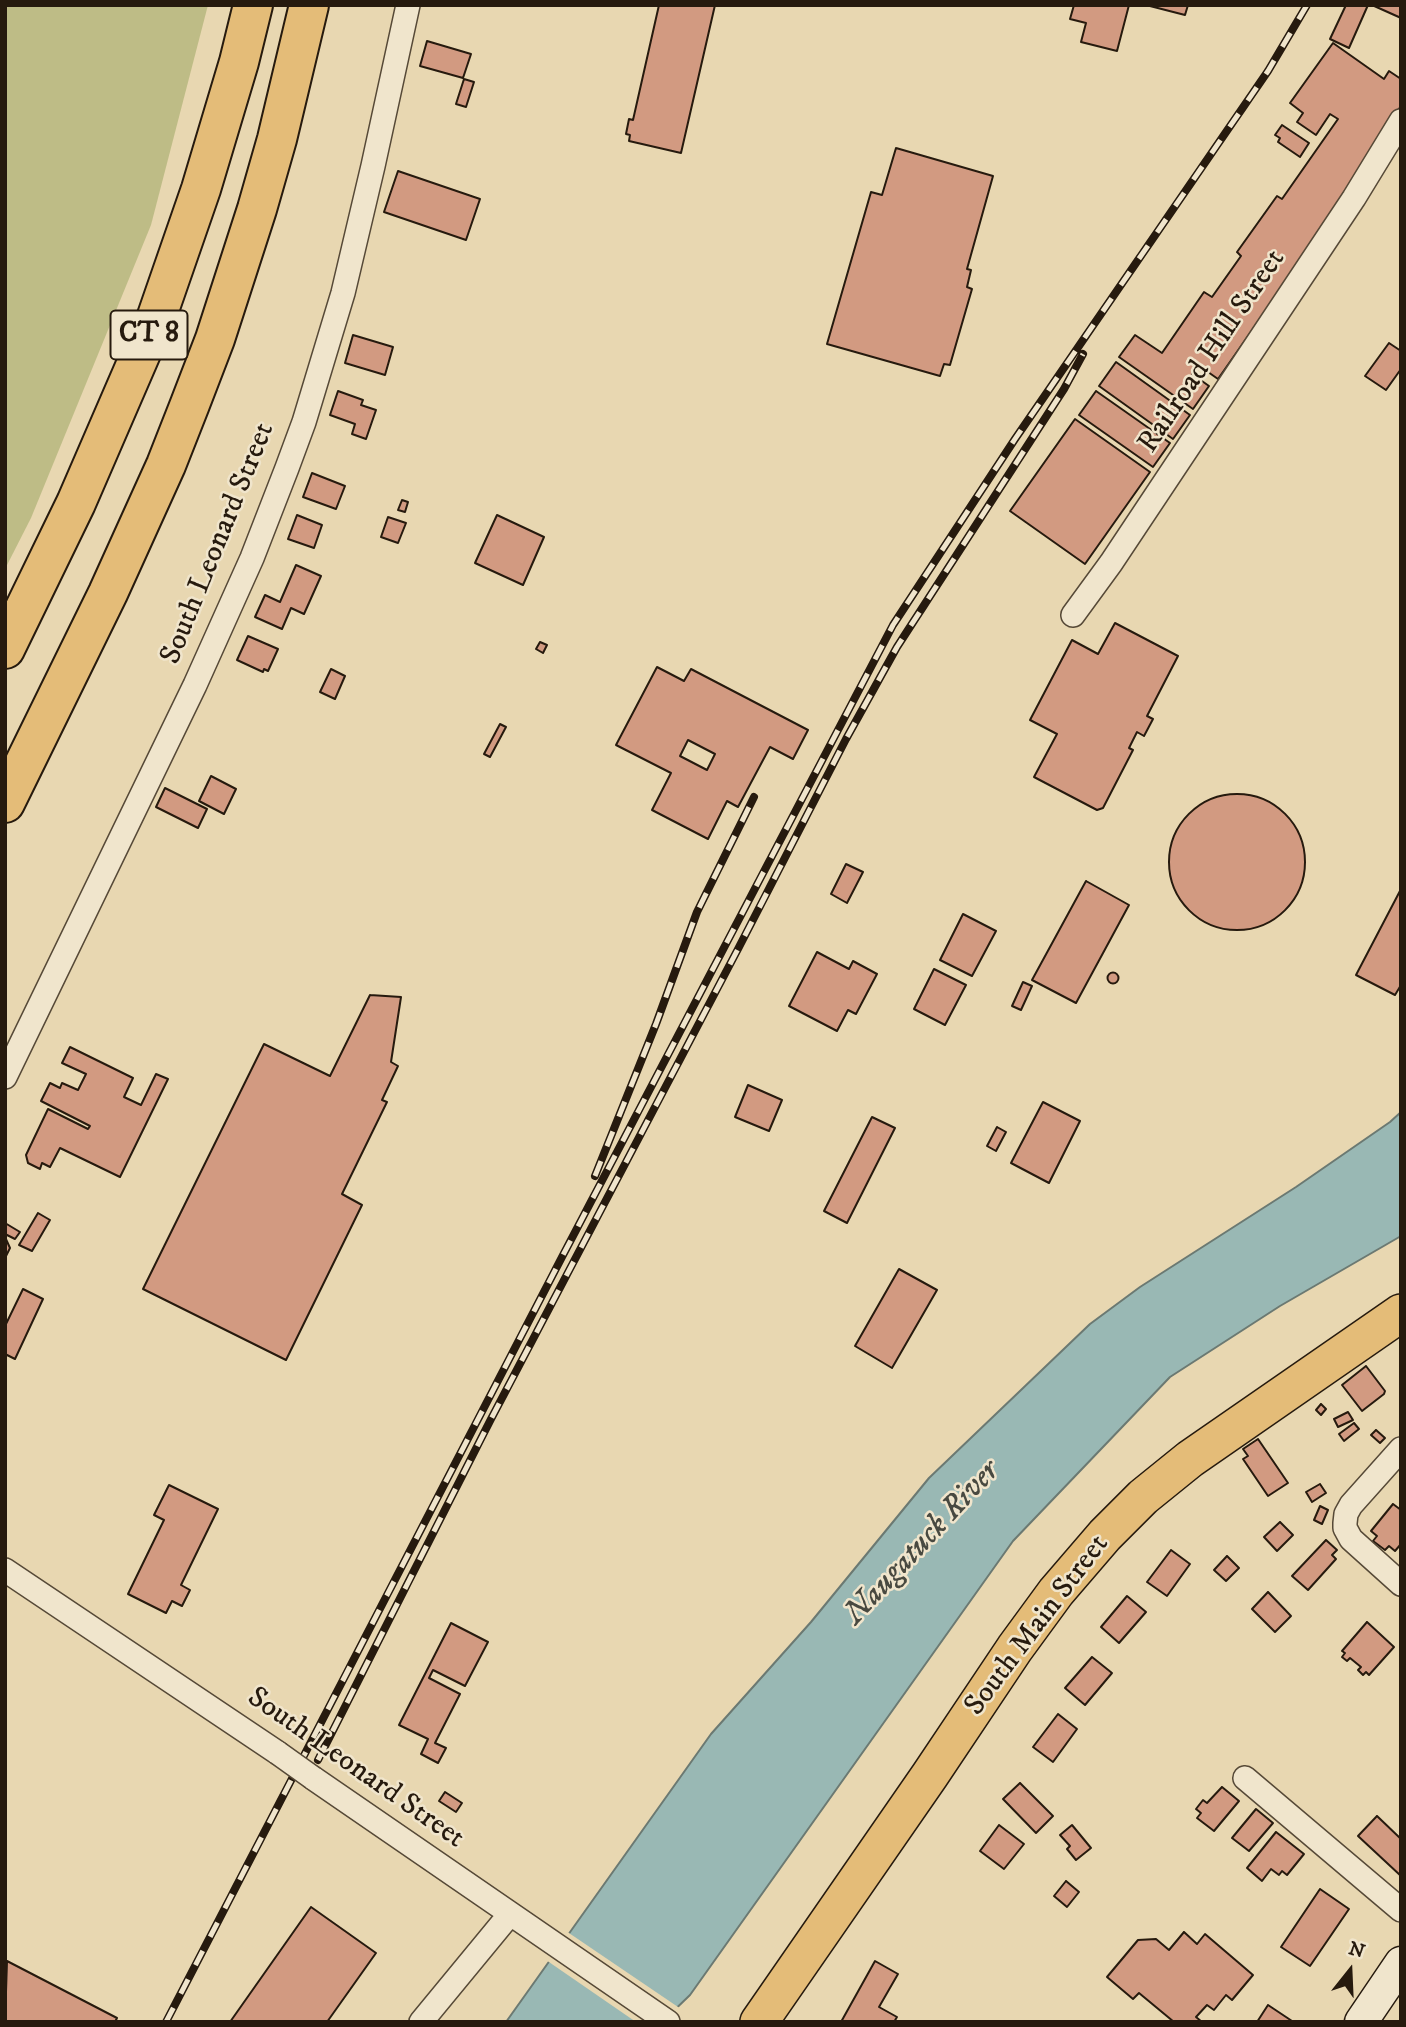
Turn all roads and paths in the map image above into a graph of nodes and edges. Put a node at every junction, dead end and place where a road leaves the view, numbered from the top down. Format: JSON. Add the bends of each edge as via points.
{"nodes":[{"id":1,"x":253,"y":5,"type":"edge"},
{"id":2,"x":309,"y":5,"type":"edge"},
{"id":3,"x":408,"y":5,"type":"edge"},
{"id":4,"x":1401,"y":121,"type":"edge"},
{"id":5,"x":1073,"y":615,"type":"dead end"},
{"id":6,"x":5,"y":649,"type":"edge"},
{"id":7,"x":5,"y":803,"type":"edge"},
{"id":8,"x":5,"y":1077,"type":"edge"},
{"id":9,"x":1401,"y":1313,"type":"edge"},
{"id":10,"x":1401,"y":1449,"type":"edge"},
{"id":11,"x":5,"y":1570,"type":"edge"},
{"id":12,"x":1401,"y":1584,"type":"edge"},
{"id":13,"x":1245,"y":1778,"type":"dead end"},
{"id":14,"x":1401,"y":1910,"type":"edge"},
{"id":15,"x":510,"y":1914,"type":"junction"},
{"id":16,"x":1401,"y":1963,"type":"edge"},
{"id":17,"x":421,"y":2022,"type":"edge"},
{"id":18,"x":668,"y":2022,"type":"edge"},
{"id":19,"x":759,"y":2022,"type":"edge"},
{"id":20,"x":1361,"y":2022,"type":"edge"}],
"edges":[{"from":1,"to":6,"type":"highway","number":"CT 8","via":[[201,189],[157,316],[76,502]]},
{"from":2,"to":7,"type":"highway","number":"CT 8","via":[[257,209],[215,339],[133,540]]},
{"from":3,"to":8,"type":"street","name":"South Leonard Street","via":[[343,293],[279,490],[201,673]]},
{"from":4,"to":5,"type":"street","name":"Railroad Hill Street"},
{"from":9,"to":19,"type":"main road","name":"South Main Street","via":[[1190,1459],[1105,1535],[1014,1648]]},
{"from":10,"to":12,"type":"street","via":[[1351,1505],[1345,1523],[1356,1544]]},
{"from":11,"to":15,"type":"street","name":"South Leonard Street","bridge":true},
{"from":13,"to":14,"type":"street"},
{"from":15,"to":17,"type":"street"},
{"from":15,"to":18,"type":"street","name":"South Leonard Street"},
{"from":16,"to":20,"type":"main road"}]}
